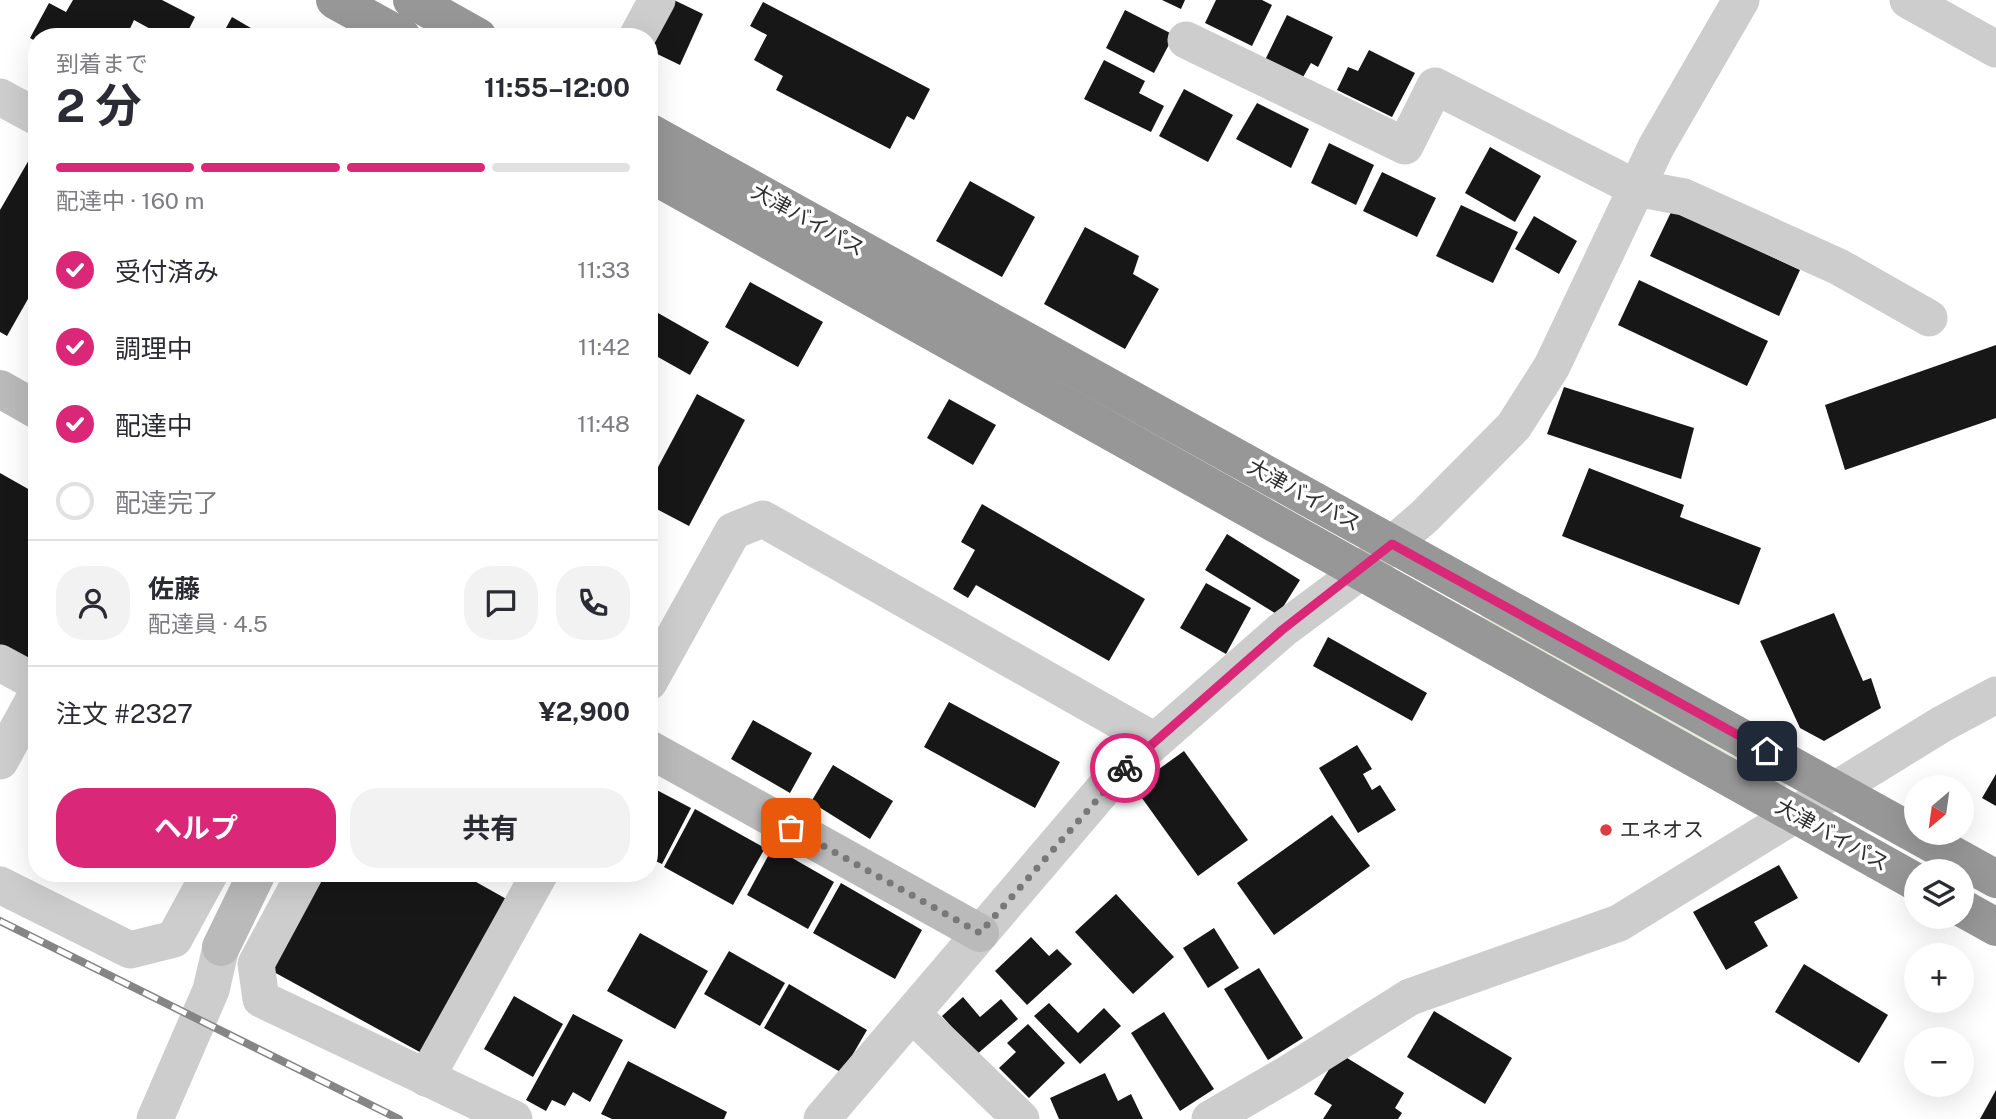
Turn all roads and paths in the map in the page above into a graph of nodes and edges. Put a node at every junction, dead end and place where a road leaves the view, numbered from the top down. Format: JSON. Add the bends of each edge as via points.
{"nodes":[{"id":1,"x":335,"y":0,"type":"edge"},
{"id":2,"x":412,"y":0,"type":"edge"},
{"id":3,"x":657,"y":0,"type":"edge"},
{"id":4,"x":1741,"y":0,"type":"edge"},
{"id":5,"x":1908,"y":0,"type":"edge"},
{"id":6,"x":385,"y":28,"type":"edge"},
{"id":7,"x":462,"y":28,"type":"edge"},
{"id":8,"x":642,"y":28,"type":"edge"},
{"id":9,"x":1186,"y":40,"type":"dead end"},
{"id":10,"x":1996,"y":49,"type":"edge"},
{"id":11,"x":0,"y":97,"type":"edge"},
{"id":12,"x":28,"y":112,"type":"edge"},
{"id":13,"x":658,"y":153,"type":"edge"},
{"id":14,"x":658,"y":154,"type":"edge"},
{"id":15,"x":1636,"y":188,"type":"junction"},
{"id":16,"x":1929,"y":318,"type":"dead end"},
{"id":17,"x":0,"y":390,"type":"edge"},
{"id":18,"x":28,"y":405,"type":"edge"},
{"id":19,"x":1392,"y":544,"type":"junction"},
{"id":20,"x":1360,"y":572,"type":"junction"},
{"id":21,"x":0,"y":663,"type":"edge"},
{"id":22,"x":658,"y":666,"type":"edge"},
{"id":23,"x":28,"y":678,"type":"edge"},
{"id":24,"x":1996,"y":695,"type":"edge"},
{"id":25,"x":28,"y":710,"type":"edge"},
{"id":26,"x":1155,"y":741,"type":"junction"},
{"id":27,"x":658,"y":754,"type":"edge"},
{"id":28,"x":0,"y":761,"type":"edge"},
{"id":29,"x":1837,"y":790,"type":"junction"},
{"id":30,"x":1795,"y":815,"type":"junction"},
{"id":31,"x":1904,"y":875,"type":"edge"},
{"id":32,"x":1996,"y":879,"type":"edge"},
{"id":33,"x":205,"y":882,"type":"edge"},
{"id":34,"x":253,"y":882,"type":"edge"},
{"id":35,"x":301,"y":882,"type":"edge"},
{"id":36,"x":535,"y":882,"type":"edge"},
{"id":37,"x":0,"y":885,"type":"edge"},
{"id":38,"x":1974,"y":915,"type":"edge"},
{"id":39,"x":1996,"y":927,"type":"edge"},
{"id":40,"x":980,"y":933,"type":"junction"},
{"id":41,"x":221,"y":947,"type":"joint"},
{"id":42,"x":912,"y":1014,"type":"junction"},
{"id":43,"x":426,"y":1078,"type":"junction"},
{"id":44,"x":155,"y":1119,"type":"edge"},
{"id":45,"x":514,"y":1119,"type":"edge"},
{"id":46,"x":822,"y":1119,"type":"edge"},
{"id":47,"x":1021,"y":1119,"type":"edge"},
{"id":48,"x":1210,"y":1119,"type":"edge"}],
"edges":[{"from":1,"to":6,"type":"highway"},
{"from":2,"to":7,"type":"highway"},
{"from":3,"to":8,"type":"street"},
{"from":4,"to":15,"type":"street"},
{"from":5,"to":10,"type":"street"},
{"from":9,"to":15,"type":"street","via":[[1405,145],[1435,86]]},
{"from":11,"to":12,"type":"street"},
{"from":13,"to":19,"type":"highway","name":"大津バイパス"},
{"from":14,"to":20,"type":"highway","name":"大津バイパス"},
{"from":15,"to":16,"type":"street","via":[[1696,202],[1839,267]]},
{"from":15,"to":19,"type":"street","via":[[1552,366],[1514,426]]},
{"from":17,"to":18,"type":"street"},
{"from":19,"to":20,"type":"street"},
{"from":19,"to":29,"type":"highway","name":"大津バイパス"},
{"from":20,"to":26,"type":"street","via":[[1282,630]]},
{"from":20,"to":30,"type":"highway","name":"大津バイパス"},
{"from":21,"to":23,"type":"street"},
{"from":22,"to":26,"type":"street","via":[[733,531],[763,519]]},
{"from":24,"to":29,"type":"street"},
{"from":25,"to":28,"type":"street"},
{"from":26,"to":40,"type":"street","via":[[1112,779]]},
{"from":27,"to":40,"type":"street"},
{"from":29,"to":30,"type":"street"},
{"from":29,"to":32,"type":"highway","name":"大津バイパス"},
{"from":30,"to":31,"type":"highway","name":"大津バイパス"},
{"from":30,"to":48,"type":"street","via":[[1619,923],[1410,997]]},
{"from":33,"to":37,"type":"street","via":[[174,939],[130,950]]},
{"from":34,"to":41,"type":"street"},
{"from":35,"to":43,"type":"street","via":[[256,964],[261,999]]},
{"from":36,"to":43,"type":"street"},
{"from":38,"to":39,"type":"highway"},
{"from":40,"to":42,"type":"street"},
{"from":41,"to":44,"type":"street","via":[[211,990]]},
{"from":42,"to":46,"type":"street"},
{"from":42,"to":47,"type":"street"},
{"from":43,"to":45,"type":"street"}]}
